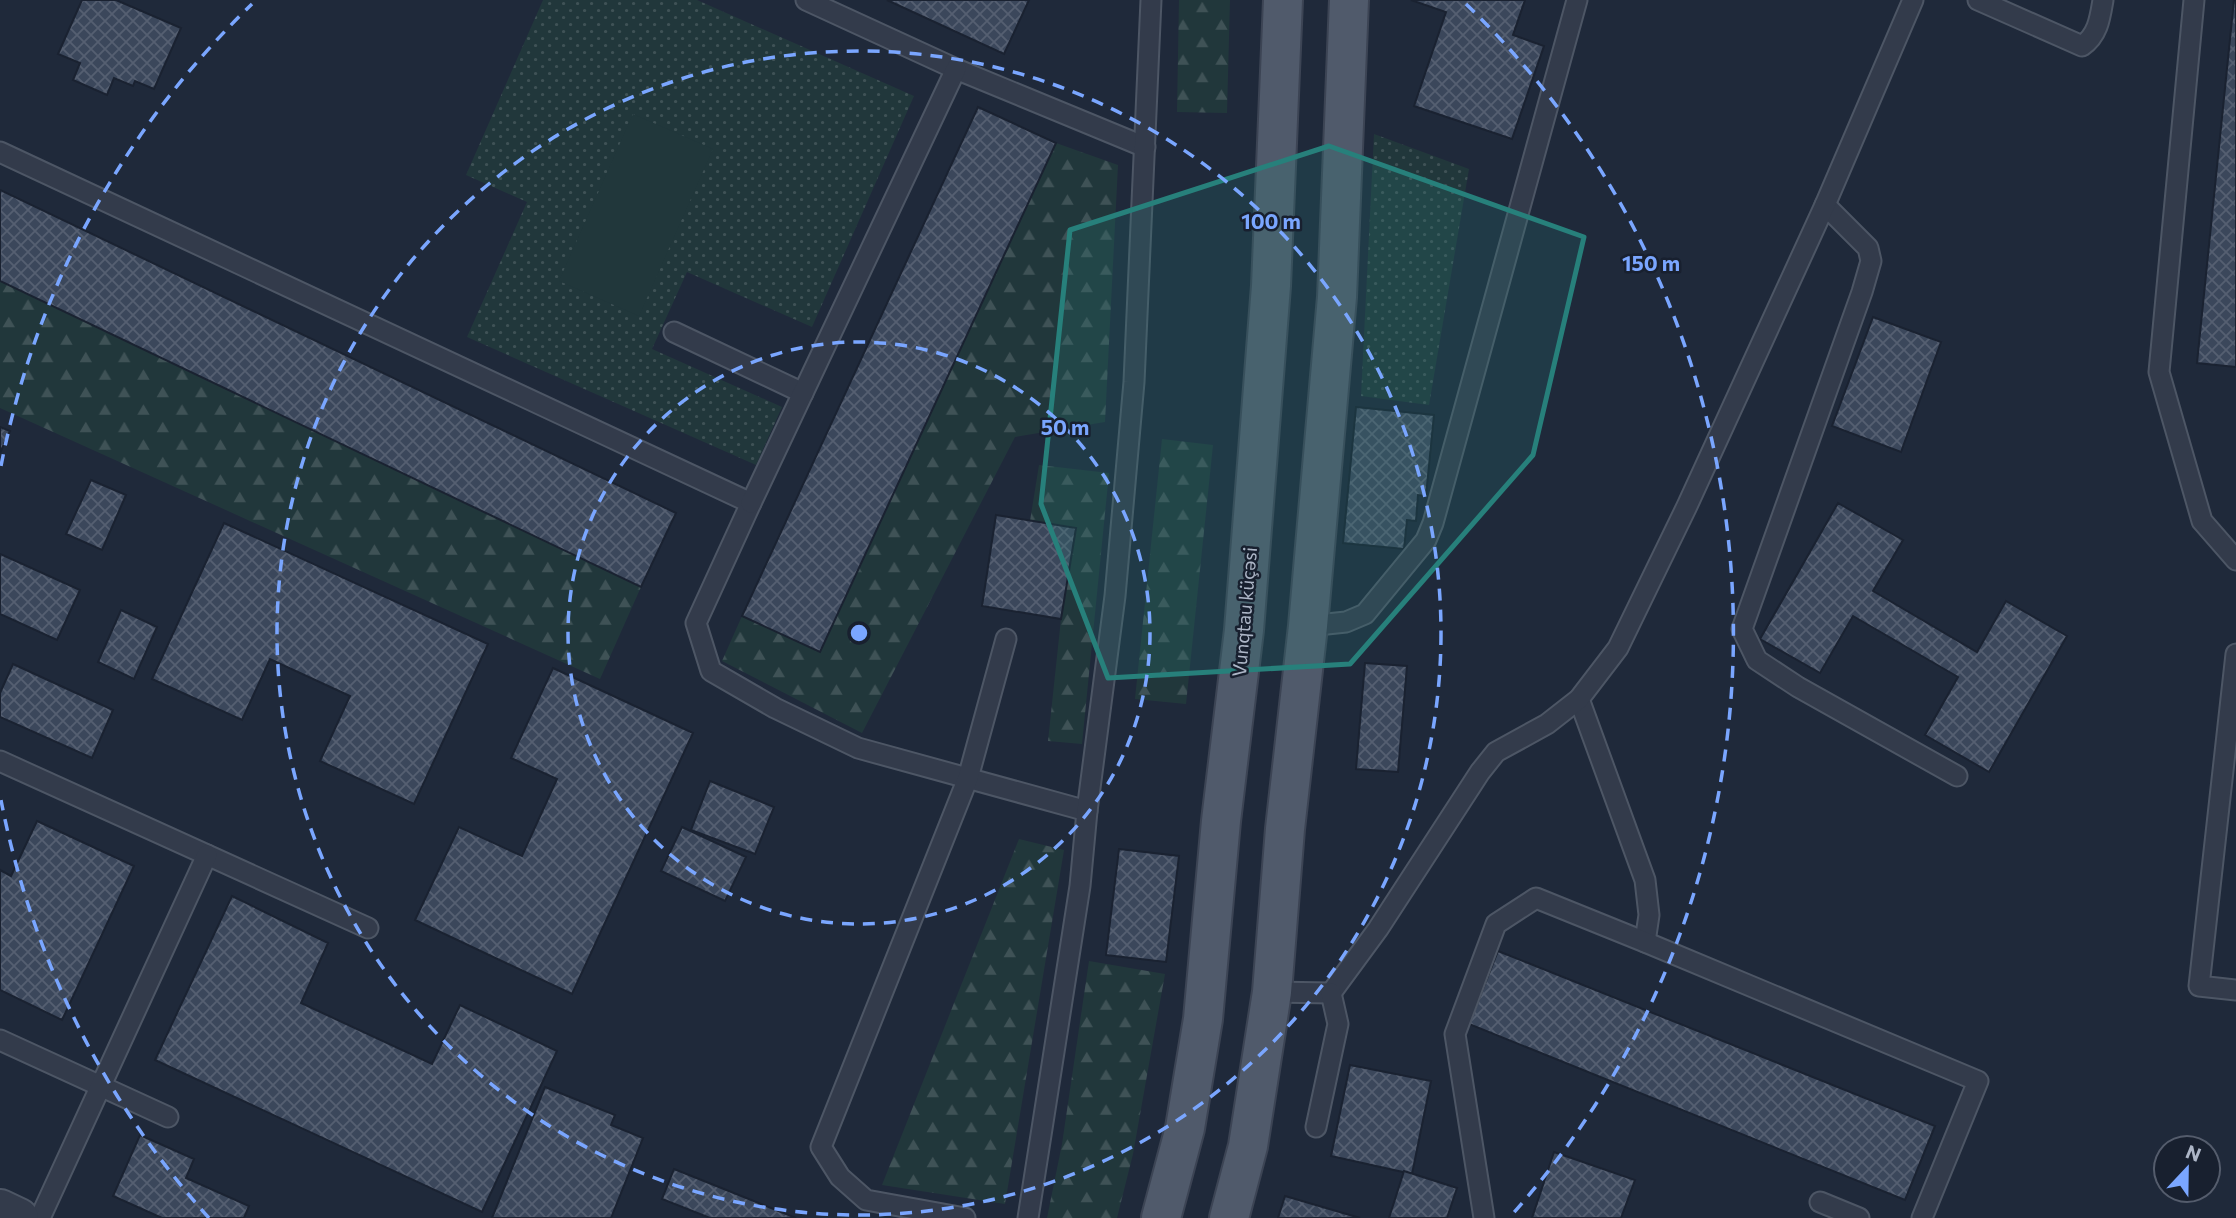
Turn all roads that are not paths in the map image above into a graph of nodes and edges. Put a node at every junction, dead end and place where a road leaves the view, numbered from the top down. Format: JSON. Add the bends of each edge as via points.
{"nodes":[{"id":1,"x":806,"y":0,"type":"edge"},
{"id":2,"x":1151,"y":0,"type":"edge"},
{"id":3,"x":1283,"y":0,"type":"edge"},
{"id":4,"x":1349,"y":0,"type":"edge"},
{"id":5,"x":1577,"y":0,"type":"edge"},
{"id":6,"x":1913,"y":0,"type":"edge"},
{"id":7,"x":1978,"y":0,"type":"edge"},
{"id":8,"x":2103,"y":0,"type":"edge"},
{"id":9,"x":2194,"y":0,"type":"edge"},
{"id":10,"x":956,"y":69,"type":"junction"},
{"id":11,"x":1145,"y":147,"type":"junction"},
{"id":12,"x":0,"y":152,"type":"edge"},
{"id":13,"x":1825,"y":205,"type":"junction"},
{"id":14,"x":674,"y":332,"type":"dead end"},
{"id":15,"x":803,"y":393,"type":"junction"},
{"id":16,"x":751,"y":503,"type":"junction"},
{"id":17,"x":2236,"y":560,"type":"edge"},
{"id":18,"x":1308,"y":626,"type":"junction"},
{"id":19,"x":1006,"y":639,"type":"dead end"},
{"id":20,"x":2236,"y":654,"type":"edge"},
{"id":21,"x":1579,"y":699,"type":"junction"},
{"id":22,"x":0,"y":761,"type":"edge"},
{"id":23,"x":1957,"y":776,"type":"dead end"},
{"id":24,"x":968,"y":778,"type":"junction"},
{"id":25,"x":1087,"y":811,"type":"junction"},
{"id":26,"x":207,"y":855,"type":"junction"},
{"id":27,"x":368,"y":928,"type":"dead end"},
{"id":28,"x":1645,"y":942,"type":"junction"},
{"id":29,"x":2236,"y":990,"type":"edge"},
{"id":30,"x":1272,"y":992,"type":"junction"},
{"id":31,"x":1331,"y":993,"type":"junction"},
{"id":32,"x":0,"y":1040,"type":"edge"},
{"id":33,"x":100,"y":1087,"type":"junction"},
{"id":34,"x":168,"y":1117,"type":"dead end"},
{"id":35,"x":1316,"y":1127,"type":"dead end"},
{"id":36,"x":1820,"y":1202,"type":"dead end"},
{"id":37,"x":0,"y":1209,"type":"edge"},
{"id":38,"x":19,"y":1218,"type":"edge"},
{"id":39,"x":40,"y":1218,"type":"edge"},
{"id":40,"x":965,"y":1218,"type":"edge"},
{"id":41,"x":1028,"y":1218,"type":"edge"},
{"id":42,"x":1161,"y":1218,"type":"edge"},
{"id":43,"x":1229,"y":1218,"type":"edge"},
{"id":44,"x":1484,"y":1218,"type":"edge"},
{"id":45,"x":1859,"y":1218,"type":"edge"},
{"id":46,"x":1922,"y":1218,"type":"edge"}],
"edges":[{"from":1,"to":10,"type":"lane"},
{"from":2,"to":11,"type":"lane"},
{"from":3,"to":42,"type":"main road","name":"Vunqtau küçəsi","via":[[1271,286],[1244,630],[1203,1018],[1185,1128]]},
{"from":4,"to":18,"type":"main road","via":[[1337,297]]},
{"from":5,"to":18,"type":"lane","via":[[1426,540],[1365,614],[1346,622]]},
{"from":6,"to":13,"type":"lane"},
{"from":7,"to":8,"type":"lane","via":[[2082,46],[2091,40],[2099,23]]},
{"from":9,"to":17,"type":"lane","via":[[2159,372],[2202,521]]},
{"from":10,"to":11,"type":"lane"},
{"from":10,"to":15,"type":"lane"},
{"from":11,"to":25,"type":"lane","via":[[1134,382],[1115,596]]},
{"from":12,"to":16,"type":"lane"},
{"from":13,"to":21,"type":"lane","via":[[1618,648]]},
{"from":13,"to":23,"type":"lane","via":[[1868,248],[1871,261],[1742,629],[1757,660]]},
{"from":14,"to":15,"type":"lane"},
{"from":15,"to":16,"type":"lane"},
{"from":16,"to":24,"type":"lane","via":[[696,623],[711,671],[858,748]]},
{"from":18,"to":30,"type":"main road"},
{"from":19,"to":24,"type":"lane"},
{"from":20,"to":29,"type":"lane","via":[[2199,986]]},
{"from":21,"to":28,"type":"lane","via":[[1645,880],[1649,915]]},
{"from":21,"to":31,"type":"lane","via":[[1548,724],[1496,752]]},
{"from":22,"to":26,"type":"lane"},
{"from":24,"to":25,"type":"lane"},
{"from":24,"to":40,"type":"lane","via":[[821,1147],[840,1177],[866,1199]]},
{"from":25,"to":41,"type":"lane","via":[[1080,886]]},
{"from":26,"to":27,"type":"lane"},
{"from":26,"to":33,"type":"lane"},
{"from":28,"to":44,"type":"lane","via":[[1536,898],[1496,924],[1455,1034]]},
{"from":28,"to":46,"type":"lane","via":[[1978,1081]]},
{"from":30,"to":31,"type":"lane"},
{"from":30,"to":43,"type":"main road","via":[[1248,1146]]},
{"from":31,"to":35,"type":"lane","via":[[1338,1024]]},
{"from":32,"to":33,"type":"lane"},
{"from":33,"to":34,"type":"lane"},
{"from":33,"to":39,"type":"lane"},
{"from":36,"to":45,"type":"lane"},
{"from":37,"to":38,"type":"street"}]}
